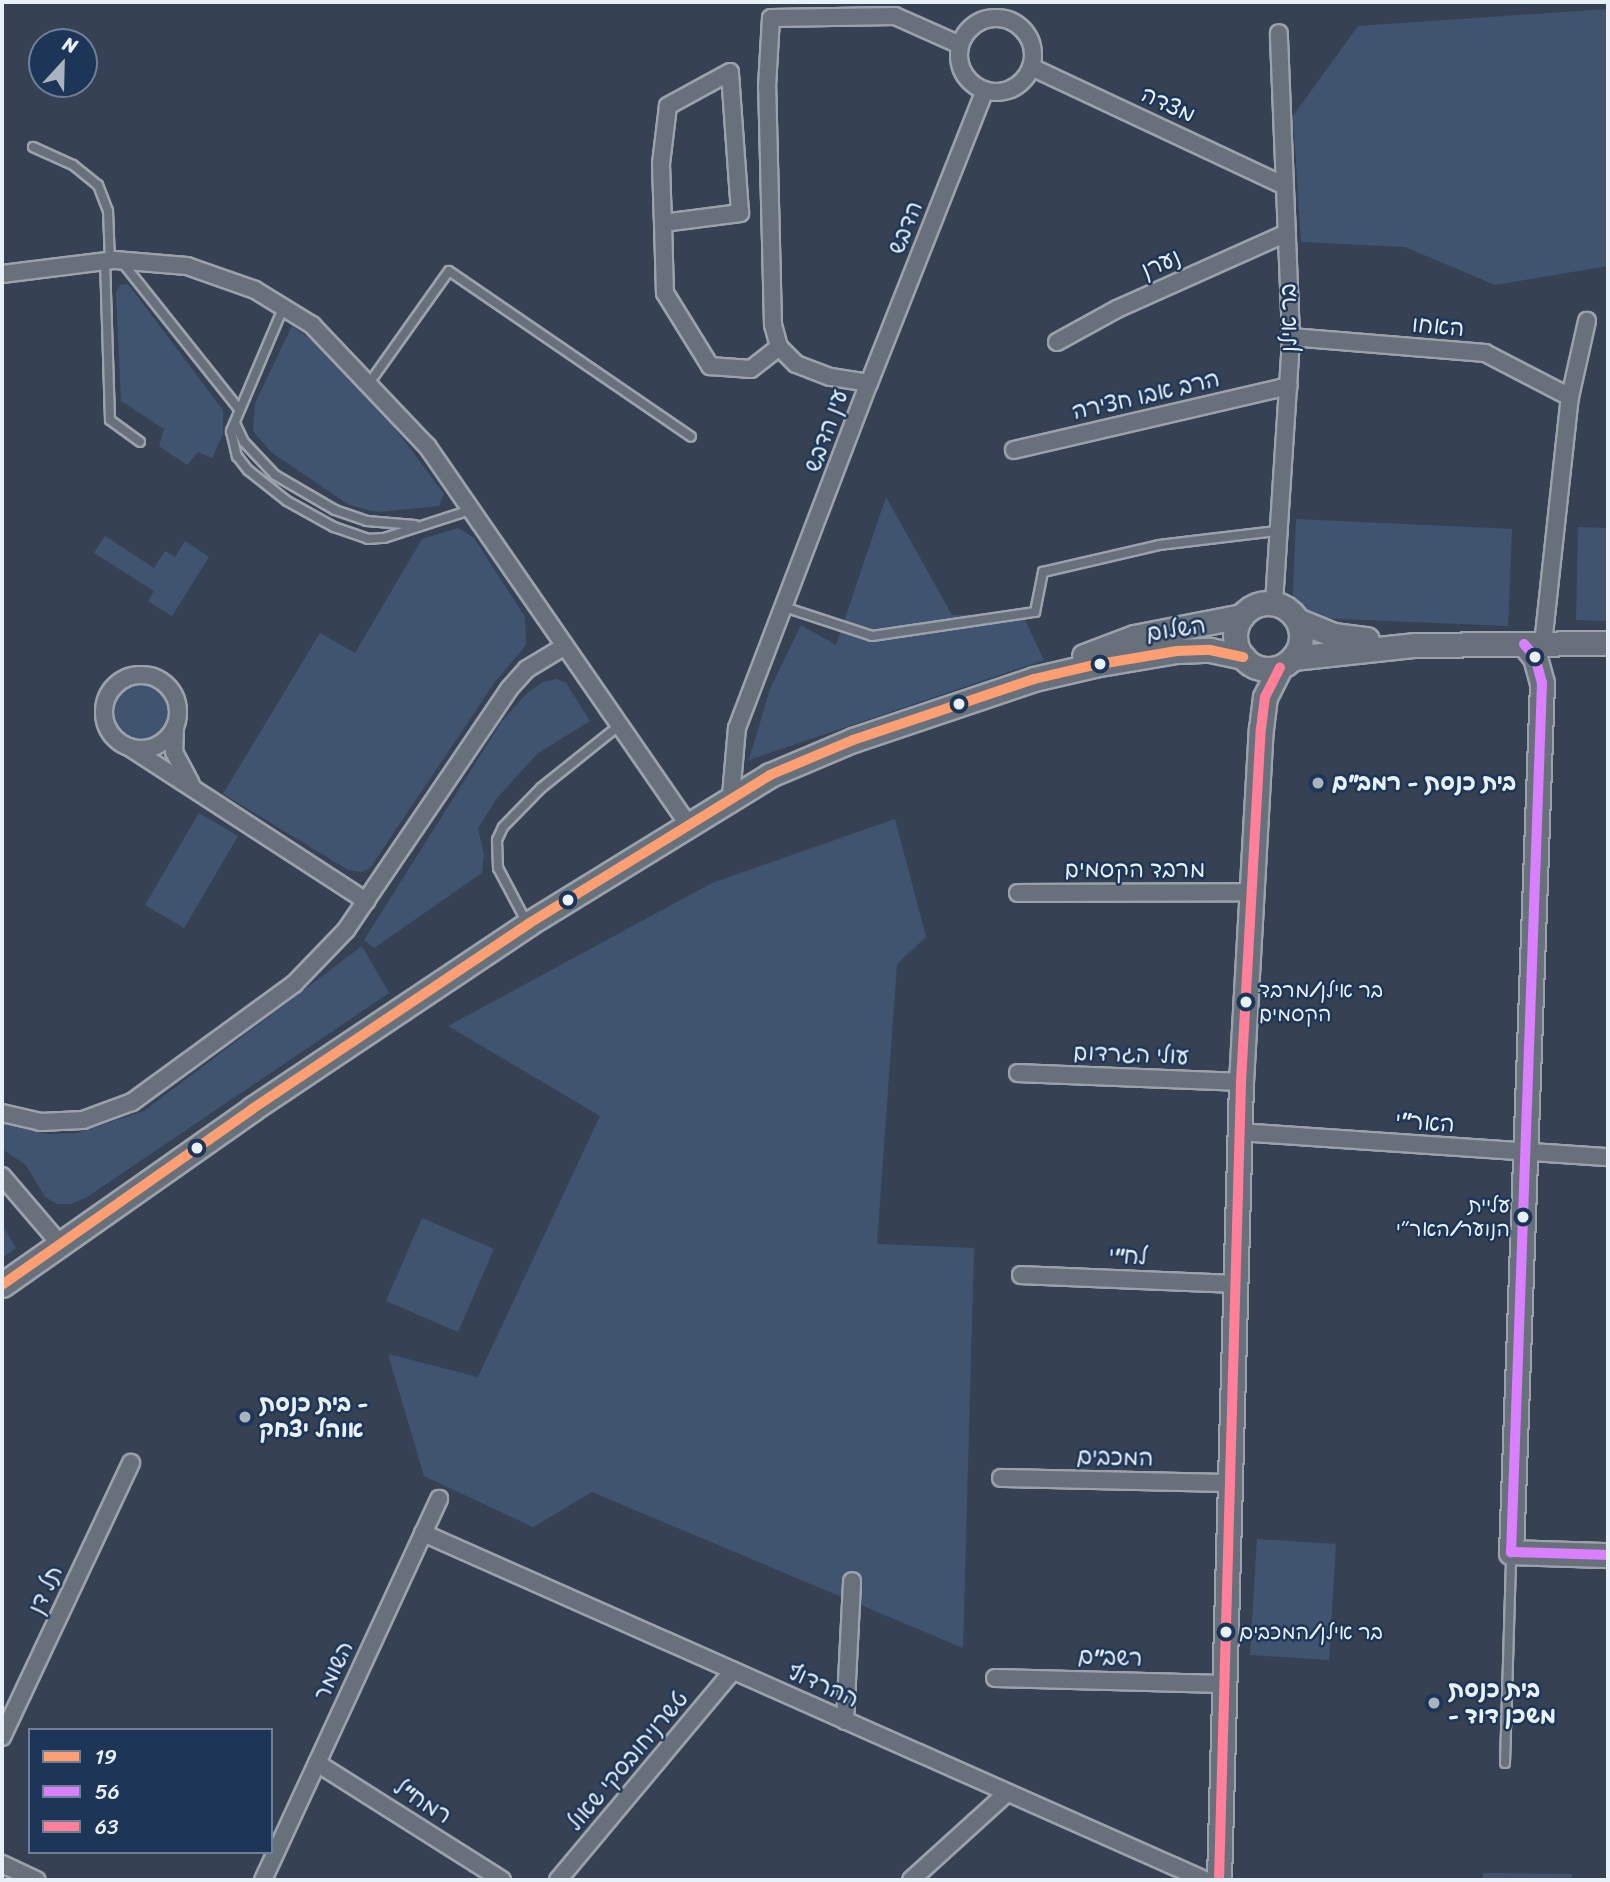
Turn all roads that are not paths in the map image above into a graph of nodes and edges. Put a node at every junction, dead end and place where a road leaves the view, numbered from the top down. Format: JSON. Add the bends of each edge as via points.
{"nodes":[{"id":1,"x":1279,"y":33,"type":"dead end"},
{"id":2,"x":960,"y":45,"type":"junction"},
{"id":3,"x":1031,"y":67,"type":"junction"},
{"id":4,"x":985,"y":90,"type":"junction"},
{"id":5,"x":33,"y":147,"type":"dead end"},
{"id":6,"x":1285,"y":186,"type":"junction"},
{"id":7,"x":663,"y":223,"type":"junction"},
{"id":8,"x":1287,"y":233,"type":"junction"},
{"id":9,"x":112,"y":260,"type":"junction"},
{"id":10,"x":2,"y":274,"type":"edge"},
{"id":11,"x":284,"y":306,"type":"junction"},
{"id":12,"x":1587,"y":321,"type":"dead end"},
{"id":13,"x":1291,"y":337,"type":"junction"},
{"id":14,"x":1057,"y":342,"type":"dead end"},
{"id":15,"x":779,"y":347,"type":"junction"},
{"id":16,"x":370,"y":382,"type":"junction"},
{"id":17,"x":869,"y":383,"type":"junction"},
{"id":18,"x":1289,"y":386,"type":"junction"},
{"id":19,"x":1570,"y":397,"type":"junction"},
{"id":20,"x":238,"y":408,"type":"junction"},
{"id":21,"x":691,"y":437,"type":"dead end"},
{"id":22,"x":140,"y":442,"type":"dead end"},
{"id":23,"x":1014,"y":450,"type":"dead end"},
{"id":24,"x":470,"y":510,"type":"junction"},
{"id":25,"x":425,"y":524,"type":"junction"},
{"id":26,"x":1276,"y":531,"type":"junction"},
{"id":27,"x":1274,"y":603,"type":"junction"},
{"id":28,"x":787,"y":608,"type":"junction"},
{"id":29,"x":1242,"y":616,"type":"junction"},
{"id":30,"x":1299,"y":621,"type":"junction"},
{"id":31,"x":1608,"y":643,"type":"edge"},
{"id":32,"x":1534,"y":644,"type":"junction"},
{"id":33,"x":1415,"y":645,"type":"junction"},
{"id":34,"x":565,"y":646,"type":"junction"},
{"id":35,"x":1243,"y":657,"type":"junction"},
{"id":36,"x":1286,"y":663,"type":"junction"},
{"id":37,"x":1034,"y":679,"type":"junction"},
{"id":38,"x":176,"y":724,"type":"junction"},
{"id":39,"x":620,"y":725,"type":"junction"},
{"id":40,"x":129,"y":747,"type":"junction"},
{"id":41,"x":194,"y":789,"type":"junction"},
{"id":42,"x":730,"y":796,"type":"junction"},
{"id":43,"x":687,"y":823,"type":"junction"},
{"id":44,"x":1252,"y":892,"type":"junction"},
{"id":45,"x":1018,"y":893,"type":"dead end"},
{"id":46,"x":366,"y":901,"type":"junction"},
{"id":47,"x":528,"y":924,"type":"junction"},
{"id":48,"x":1018,"y":1073,"type":"dead end"},
{"id":49,"x":1241,"y":1082,"type":"junction"},
{"id":50,"x":2,"y":1113,"type":"edge"},
{"id":51,"x":1239,"y":1132,"type":"junction"},
{"id":52,"x":1527,"y":1153,"type":"junction"},
{"id":53,"x":1608,"y":1157,"type":"edge"},
{"id":54,"x":2,"y":1176,"type":"edge"},
{"id":55,"x":60,"y":1244,"type":"junction"},
{"id":56,"x":1021,"y":1275,"type":"dead end"},
{"id":57,"x":1234,"y":1284,"type":"junction"},
{"id":58,"x":2,"y":1285,"type":"edge"},
{"id":59,"x":131,"y":1463,"type":"dead end"},
{"id":60,"x":1000,"y":1478,"type":"dead end"},
{"id":61,"x":1229,"y":1483,"type":"junction"},
{"id":62,"x":439,"y":1499,"type":"dead end"},
{"id":63,"x":423,"y":1533,"type":"junction"},
{"id":64,"x":1511,"y":1552,"type":"junction"},
{"id":65,"x":1608,"y":1555,"type":"edge"},
{"id":66,"x":852,"y":1581,"type":"dead end"},
{"id":67,"x":733,"y":1671,"type":"junction"},
{"id":68,"x":996,"y":1678,"type":"dead end"},
{"id":69,"x":1224,"y":1684,"type":"junction"},
{"id":70,"x":845,"y":1721,"type":"junction"},
{"id":71,"x":2,"y":1737,"type":"edge"},
{"id":72,"x":317,"y":1763,"type":"junction"},
{"id":73,"x":1505,"y":1763,"type":"dead end"},
{"id":74,"x":1007,"y":1793,"type":"junction"},
{"id":75,"x":271,"y":1863,"type":"junction"},
{"id":76,"x":2,"y":1864,"type":"edge"},
{"id":77,"x":36,"y":1880,"type":"edge"},
{"id":78,"x":256,"y":1880,"type":"edge"},
{"id":79,"x":263,"y":1880,"type":"edge"},
{"id":80,"x":502,"y":1880,"type":"edge"},
{"id":81,"x":558,"y":1880,"type":"edge"},
{"id":82,"x":911,"y":1880,"type":"edge"},
{"id":83,"x":1205,"y":1880,"type":"edge"},
{"id":84,"x":1219,"y":1880,"type":"edge"}],
"edges":[{"from":1,"to":6,"type":"street","name":"בר אילן"},
{"from":2,"to":3,"type":"street","via":[[973,26],[995,18],[1007,20],[1026,33],[1033,55]]},
{"from":2,"to":4,"type":"street","via":[[961,68]]},
{"from":2,"to":15,"type":"street","via":[[895,16],[771,18],[767,87],[773,325]]},
{"from":3,"to":4,"type":"street","via":[[1008,90]]},
{"from":3,"to":6,"type":"street","name":"מצדה"},
{"from":4,"to":17,"type":"street","name":"הדבש"},
{"from":5,"to":9,"type":"lane","via":[[74,165],[98,185],[108,211]]},
{"from":6,"to":8,"type":"street","name":"בר אילן"},
{"from":7,"to":7,"type":"street","via":[[661,164],[667,106],[730,72],[740,213]]},
{"from":7,"to":15,"type":"street","via":[[665,293],[710,366],[751,369]]},
{"from":8,"to":13,"type":"street","name":"בר אילן"},
{"from":8,"to":14,"type":"street","name":"נערן","via":[[1117,309]]},
{"from":9,"to":10,"type":"street"},
{"from":9,"to":11,"type":"street","via":[[187,266],[222,276]]},
{"from":9,"to":20,"type":"lane"},
{"from":9,"to":22,"type":"lane","via":[[110,419]]},
{"from":11,"to":16,"type":"street","via":[[318,331]]},
{"from":11,"to":20,"type":"lane"},
{"from":12,"to":19,"type":"street"},
{"from":13,"to":18,"type":"street","name":"בר אילן"},
{"from":13,"to":19,"type":"street","name":"האחו","via":[[1485,354]]},
{"from":15,"to":17,"type":"street","name":"עין הדבש","via":[[796,364],[830,377]]},
{"from":16,"to":21,"type":"lane","via":[[449,271]]},
{"from":16,"to":24,"type":"street","via":[[427,446]]},
{"from":17,"to":28,"type":"street","name":"עין הדבש"},
{"from":18,"to":23,"type":"street","name":"הרב אבו חצירה"},
{"from":18,"to":26,"type":"street","name":"בר אילן"},
{"from":19,"to":32,"type":"street"},
{"from":20,"to":25,"type":"lane","via":[[236,430],[275,475],[351,518]]},
{"from":20,"to":25,"type":"lane","via":[[231,431],[237,456],[287,501],[334,527],[368,539]]},
{"from":24,"to":25,"type":"lane"},
{"from":24,"to":34,"type":"street"},
{"from":26,"to":27,"type":"street","name":"בר אילן"},
{"from":26,"to":28,"type":"lane","via":[[1159,545],[1043,572],[1035,612],[872,636]]},
{"from":27,"to":29,"type":"street","via":[[1253,606]]},
{"from":27,"to":30,"type":"street"},
{"from":28,"to":42,"type":"street","name":"עין הדבש","via":[[737,728]]},
{"from":29,"to":35,"type":"street","via":[[1235,631]]},
{"from":29,"to":37,"type":"street","name":"השלום","via":[[1134,637]]},
{"from":30,"to":33,"type":"street","via":[[1333,635]]},
{"from":30,"to":36,"type":"street","via":[[1301,643]]},
{"from":31,"to":32,"type":"street"},
{"from":32,"to":33,"type":"street"},
{"from":32,"to":52,"type":"street","via":[[1542,683]]},
{"from":33,"to":36,"type":"street"},
{"from":34,"to":39,"type":"street"},
{"from":34,"to":46,"type":"street","via":[[534,664],[509,689]]},
{"from":35,"to":36,"type":"street","via":[[1257,667]]},
{"from":35,"to":37,"type":"street","name":"השלום","via":[[1210,650],[1177,651]]},
{"from":36,"to":44,"type":"street","via":[[1265,697]]},
{"from":37,"to":42,"type":"street","name":"השלום","via":[[853,740]]},
{"from":38,"to":40,"type":"street","via":[[162,742],[141,749]]},
{"from":38,"to":40,"type":"street","via":[[176,701],[170,690],[151,677],[128,677],[110,692],[104,714],[111,735]]},
{"from":38,"to":41,"type":"street","via":[[174,752]]},
{"from":39,"to":43,"type":"street"},
{"from":39,"to":47,"type":"lane","via":[[541,788],[503,827],[497,840],[498,868]]},
{"from":40,"to":41,"type":"street"},
{"from":41,"to":46,"type":"street"},
{"from":42,"to":43,"type":"street","name":"השלום"},
{"from":43,"to":47,"type":"street","name":"השלום"},
{"from":44,"to":45,"type":"street","name":"מרבד הקסמים"},
{"from":44,"to":49,"type":"street"},
{"from":46,"to":50,"type":"street","via":[[346,930],[294,984],[132,1102],[83,1120],[63,1122]]},
{"from":47,"to":55,"type":"street","name":"השלום","via":[[252,1108]]},
{"from":48,"to":49,"type":"street","name":"עולי הגרדום"},
{"from":49,"to":51,"type":"street"},
{"from":51,"to":52,"type":"street","name":"האר\"י"},
{"from":51,"to":57,"type":"street"},
{"from":52,"to":53,"type":"street","name":"האר\"י"},
{"from":52,"to":64,"type":"street"},
{"from":54,"to":55,"type":"street"},
{"from":55,"to":58,"type":"street","name":"השלום"},
{"from":56,"to":57,"type":"street","name":"לח\"י"},
{"from":57,"to":61,"type":"street"},
{"from":59,"to":71,"type":"street","name":"תל דן"},
{"from":60,"to":61,"type":"street","name":"המכבים"},
{"from":61,"to":69,"type":"street"},
{"from":62,"to":63,"type":"street","name":"השומר"},
{"from":63,"to":67,"type":"street","name":"ההרדוף"},
{"from":63,"to":72,"type":"street","name":"השומר"},
{"from":64,"to":65,"type":"street"},
{"from":64,"to":73,"type":"lane"},
{"from":66,"to":70,"type":"street"},
{"from":67,"to":70,"type":"street","name":"ההרדוף"},
{"from":67,"to":81,"type":"street","name":"טשרניחובסקי שאול"},
{"from":68,"to":69,"type":"street","name":"רשב\"ם"},
{"from":69,"to":84,"type":"street"},
{"from":70,"to":74,"type":"street","name":"ההרדוף"},
{"from":72,"to":75,"type":"street","name":"השומר"},
{"from":72,"to":80,"type":"street","name":"רמח\"ל"},
{"from":74,"to":82,"type":"street"},
{"from":74,"to":83,"type":"street","name":"ההרדוף"},
{"from":75,"to":78,"type":"street","name":"השומר"},
{"from":75,"to":79,"type":"street","name":"השומר"},
{"from":76,"to":77,"type":"street"}]}
